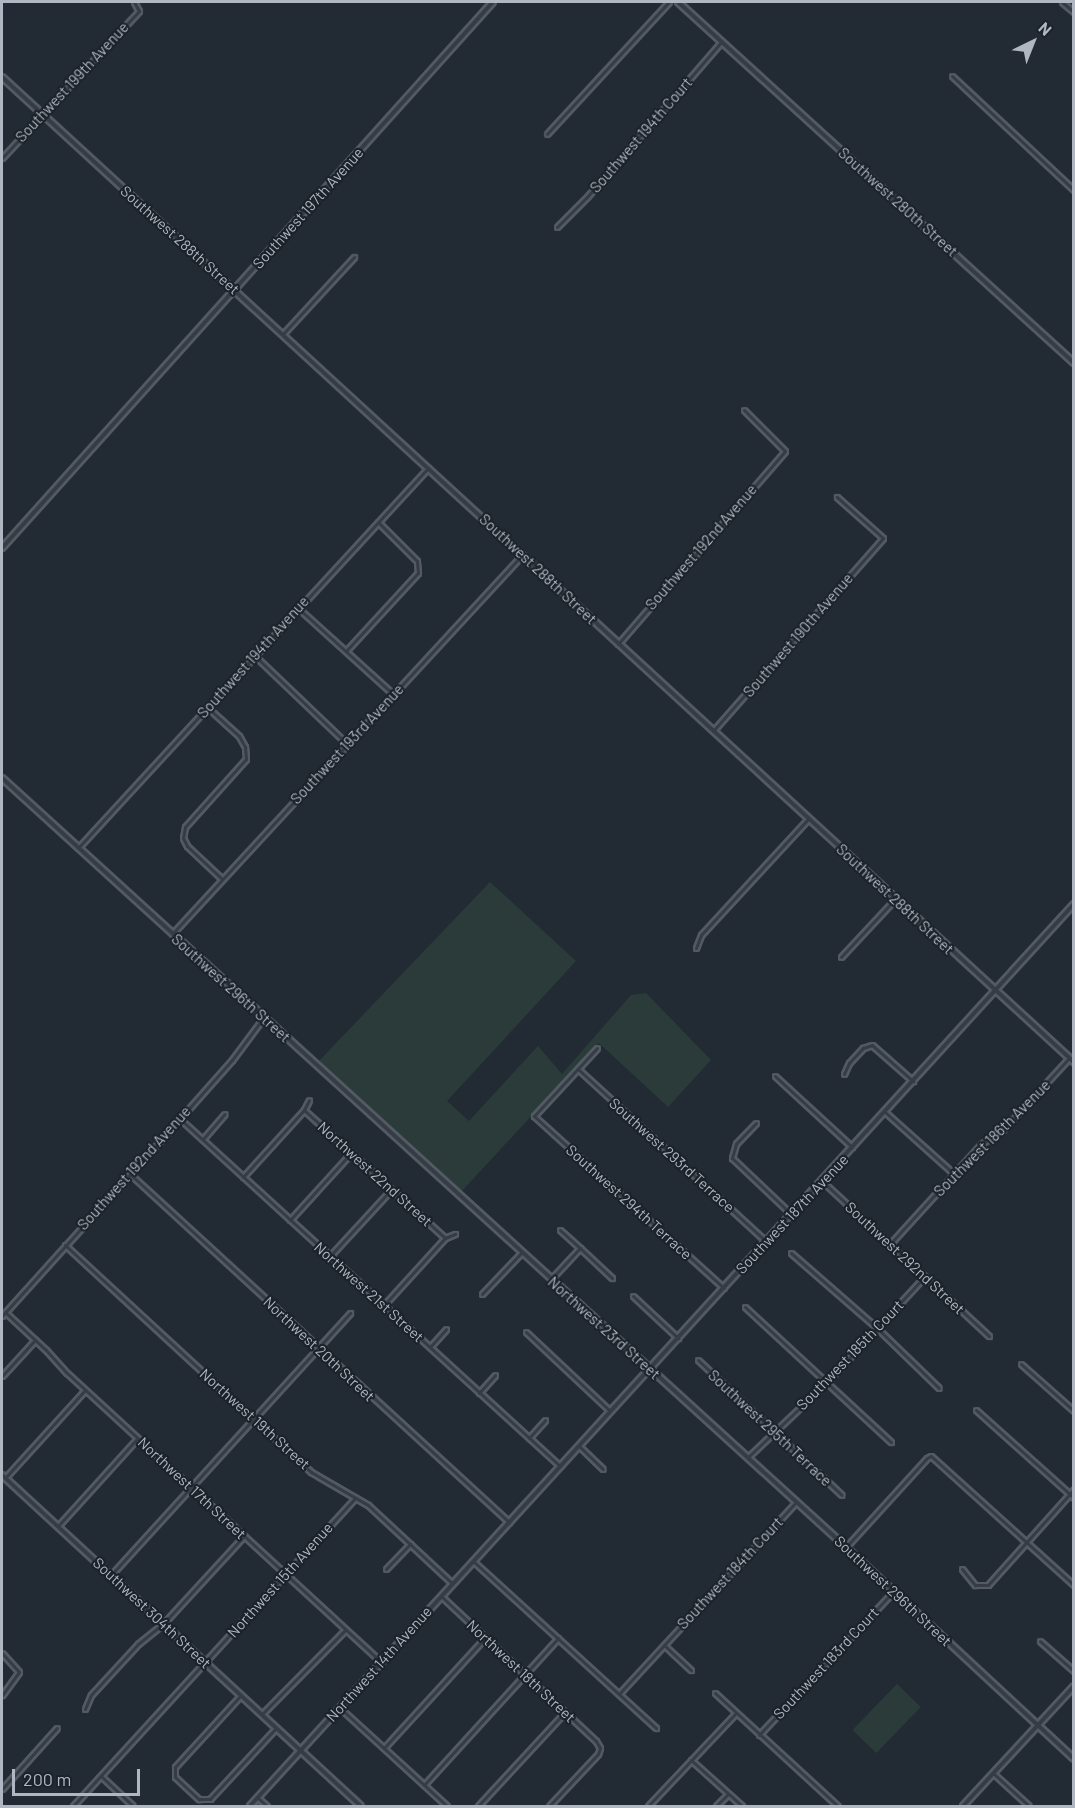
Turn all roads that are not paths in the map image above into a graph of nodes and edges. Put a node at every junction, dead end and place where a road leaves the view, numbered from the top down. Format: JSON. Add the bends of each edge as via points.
{"nodes":[{"id":1,"x":134,"y":2,"type":"edge"},
{"id":2,"x":493,"y":2,"type":"edge"},
{"id":3,"x":669,"y":2,"type":"edge"},
{"id":4,"x":678,"y":2,"type":"edge"},
{"id":5,"x":1062,"y":2,"type":"edge"},
{"id":6,"x":1074,"y":12,"type":"edge"},
{"id":7,"x":722,"y":41,"type":"junction"},
{"id":8,"x":952,"y":76,"type":"dead end"},
{"id":9,"x":2,"y":77,"type":"edge"},
{"id":10,"x":42,"y":114,"type":"junction"},
{"id":11,"x":547,"y":134,"type":"dead end"},
{"id":12,"x":2,"y":158,"type":"edge"},
{"id":13,"x":1074,"y":190,"type":"edge"},
{"id":14,"x":557,"y":227,"type":"dead end"},
{"id":15,"x":354,"y":257,"type":"dead end"},
{"id":16,"x":235,"y":290,"type":"junction"},
{"id":17,"x":283,"y":334,"type":"junction"},
{"id":18,"x":1074,"y":363,"type":"edge"},
{"id":19,"x":744,"y":410,"type":"dead end"},
{"id":20,"x":428,"y":468,"type":"junction"},
{"id":21,"x":837,"y":497,"type":"dead end"},
{"id":22,"x":378,"y":522,"type":"junction"},
{"id":23,"x":2,"y":548,"type":"edge"},
{"id":24,"x":522,"y":555,"type":"junction"},
{"id":25,"x":298,"y":608,"type":"junction"},
{"id":26,"x":618,"y":644,"type":"junction"},
{"id":27,"x":346,"y":651,"type":"junction"},
{"id":28,"x":255,"y":656,"type":"junction"},
{"id":29,"x":393,"y":694,"type":"junction"},
{"id":30,"x":207,"y":707,"type":"junction"},
{"id":31,"x":713,"y":731,"type":"junction"},
{"id":32,"x":347,"y":744,"type":"junction"},
{"id":33,"x":2,"y":778,"type":"edge"},
{"id":34,"x":808,"y":819,"type":"junction"},
{"id":35,"x":78,"y":848,"type":"junction"},
{"id":36,"x":222,"y":879,"type":"junction"},
{"id":37,"x":895,"y":899,"type":"junction"},
{"id":38,"x":1074,"y":904,"type":"edge"},
{"id":39,"x":172,"y":934,"type":"junction"},
{"id":40,"x":696,"y":948,"type":"dead end"},
{"id":41,"x":841,"y":957,"type":"dead end"},
{"id":42,"x":995,"y":991,"type":"junction"},
{"id":43,"x":264,"y":1017,"type":"junction"},
{"id":44,"x":597,"y":1048,"type":"dead end"},
{"id":45,"x":1069,"y":1058,"type":"junction"},
{"id":46,"x":1074,"y":1062,"type":"edge"},
{"id":47,"x":578,"y":1069,"type":"junction"},
{"id":48,"x":844,"y":1074,"type":"dead end"},
{"id":49,"x":775,"y":1076,"type":"dead end"},
{"id":50,"x":913,"y":1081,"type":"junction"},
{"id":51,"x":309,"y":1100,"type":"dead end"},
{"id":52,"x":304,"y":1110,"type":"junction"},
{"id":53,"x":885,"y":1112,"type":"junction"},
{"id":54,"x":225,"y":1114,"type":"dead end"},
{"id":55,"x":179,"y":1118,"type":"junction"},
{"id":56,"x":756,"y":1123,"type":"dead end"},
{"id":57,"x":203,"y":1139,"type":"junction"},
{"id":58,"x":852,"y":1148,"type":"junction"},
{"id":59,"x":351,"y":1153,"type":"junction"},
{"id":60,"x":130,"y":1174,"type":"junction"},
{"id":61,"x":954,"y":1174,"type":"junction"},
{"id":62,"x":243,"y":1177,"type":"junction"},
{"id":63,"x":822,"y":1181,"type":"junction"},
{"id":64,"x":392,"y":1190,"type":"junction"},
{"id":65,"x":461,"y":1198,"type":"joint"},
{"id":66,"x":791,"y":1214,"type":"junction"},
{"id":67,"x":290,"y":1220,"type":"junction"},
{"id":68,"x":560,"y":1230,"type":"dead end"},
{"id":69,"x":455,"y":1234,"type":"dead end"},
{"id":70,"x":445,"y":1238,"type":"junction"},
{"id":71,"x":766,"y":1241,"type":"junction"},
{"id":72,"x":890,"y":1244,"type":"junction"},
{"id":73,"x":65,"y":1245,"type":"junction"},
{"id":74,"x":580,"y":1248,"type":"junction"},
{"id":75,"x":521,"y":1253,"type":"junction"},
{"id":76,"x":791,"y":1253,"type":"dead end"},
{"id":77,"x":330,"y":1256,"type":"junction"},
{"id":78,"x":925,"y":1276,"type":"junction"},
{"id":79,"x":612,"y":1278,"type":"dead end"},
{"id":80,"x":551,"y":1280,"type":"junction"},
{"id":81,"x":724,"y":1288,"type":"junction"},
{"id":82,"x":482,"y":1294,"type":"dead end"},
{"id":83,"x":633,"y":1296,"type":"dead end"},
{"id":84,"x":384,"y":1305,"type":"junction"},
{"id":85,"x":744,"y":1307,"type":"dead end"},
{"id":86,"x":350,"y":1313,"type":"dead end"},
{"id":87,"x":3,"y":1314,"type":"edge"},
{"id":88,"x":877,"y":1328,"type":"junction"},
{"id":89,"x":446,"y":1329,"type":"dead end"},
{"id":90,"x":526,"y":1332,"type":"dead end"},
{"id":91,"x":989,"y":1336,"type":"dead end"},
{"id":92,"x":678,"y":1338,"type":"junction"},
{"id":93,"x":35,"y":1340,"type":"junction"},
{"id":94,"x":430,"y":1347,"type":"junction"},
{"id":95,"x":317,"y":1348,"type":"junction"},
{"id":96,"x":698,"y":1360,"type":"dead end"},
{"id":97,"x":1021,"y":1364,"type":"dead end"},
{"id":98,"x":650,"y":1368,"type":"junction"},
{"id":99,"x":495,"y":1375,"type":"dead end"},
{"id":100,"x":2,"y":1376,"type":"edge"},
{"id":101,"x":827,"y":1382,"type":"junction"},
{"id":102,"x":939,"y":1388,"type":"dead end"},
{"id":103,"x":85,"y":1390,"type":"junction"},
{"id":104,"x":479,"y":1392,"type":"junction"},
{"id":105,"x":976,"y":1410,"type":"dead end"},
{"id":106,"x":1074,"y":1411,"type":"edge"},
{"id":107,"x":610,"y":1412,"type":"junction"},
{"id":108,"x":254,"y":1418,"type":"junction"},
{"id":109,"x":545,"y":1420,"type":"dead end"},
{"id":110,"x":773,"y":1432,"type":"junction"},
{"id":111,"x":529,"y":1438,"type":"junction"},
{"id":112,"x":138,"y":1439,"type":"junction"},
{"id":113,"x":891,"y":1442,"type":"dead end"},
{"id":114,"x":579,"y":1446,"type":"junction"},
{"id":115,"x":747,"y":1458,"type":"junction"},
{"id":116,"x":560,"y":1466,"type":"junction"},
{"id":117,"x":603,"y":1469,"type":"dead end"},
{"id":118,"x":3,"y":1477,"type":"edge"},
{"id":119,"x":191,"y":1487,"type":"junction"},
{"id":120,"x":1074,"y":1490,"type":"edge"},
{"id":121,"x":1069,"y":1494,"type":"junction"},
{"id":122,"x":842,"y":1495,"type":"dead end"},
{"id":123,"x":355,"y":1497,"type":"junction"},
{"id":124,"x":1074,"y":1498,"type":"edge"},
{"id":125,"x":796,"y":1502,"type":"junction"},
{"id":126,"x":509,"y":1522,"type":"junction"},
{"id":127,"x":58,"y":1526,"type":"junction"},
{"id":128,"x":244,"y":1536,"type":"junction"},
{"id":129,"x":1027,"y":1541,"type":"junction"},
{"id":130,"x":410,"y":1544,"type":"junction"},
{"id":131,"x":846,"y":1547,"type":"junction"},
{"id":132,"x":473,"y":1561,"type":"junction"},
{"id":133,"x":386,"y":1569,"type":"dead end"},
{"id":134,"x":962,"y":1569,"type":"dead end"},
{"id":135,"x":285,"y":1574,"type":"junction"},
{"id":136,"x":111,"y":1575,"type":"junction"},
{"id":137,"x":452,"y":1583,"type":"junction"},
{"id":138,"x":1074,"y":1585,"type":"edge"},
{"id":139,"x":893,"y":1592,"type":"junction"},
{"id":140,"x":441,"y":1596,"type":"junction"},
{"id":141,"x":164,"y":1623,"type":"junction"},
{"id":142,"x":345,"y":1630,"type":"junction"},
{"id":143,"x":484,"y":1638,"type":"junction"},
{"id":144,"x":558,"y":1638,"type":"junction"},
{"id":145,"x":1040,"y":1641,"type":"dead end"},
{"id":146,"x":664,"y":1644,"type":"junction"},
{"id":147,"x":2,"y":1653,"type":"edge"},
{"id":148,"x":381,"y":1662,"type":"junction"},
{"id":149,"x":206,"y":1663,"type":"junction"},
{"id":150,"x":691,"y":1670,"type":"dead end"},
{"id":151,"x":1074,"y":1671,"type":"edge"},
{"id":152,"x":525,"y":1675,"type":"junction"},
{"id":153,"x":1074,"y":1686,"type":"edge"},
{"id":154,"x":715,"y":1693,"type":"dead end"},
{"id":155,"x":619,"y":1694,"type":"junction"},
{"id":156,"x":2,"y":1695,"type":"edge"},
{"id":157,"x":241,"y":1695,"type":"junction"},
{"id":158,"x":339,"y":1707,"type":"junction"},
{"id":159,"x":85,"y":1709,"type":"dead end"},
{"id":160,"x":564,"y":1712,"type":"junction"},
{"id":161,"x":736,"y":1713,"type":"junction"},
{"id":162,"x":262,"y":1714,"type":"junction"},
{"id":163,"x":1038,"y":1726,"type":"junction"},
{"id":164,"x":57,"y":1728,"type":"dead end"},
{"id":165,"x":276,"y":1728,"type":"junction"},
{"id":166,"x":656,"y":1728,"type":"dead end"},
{"id":167,"x":759,"y":1735,"type":"junction"},
{"id":168,"x":384,"y":1748,"type":"junction"},
{"id":169,"x":302,"y":1750,"type":"junction"},
{"id":170,"x":1074,"y":1759,"type":"edge"},
{"id":171,"x":691,"y":1760,"type":"junction"},
{"id":172,"x":994,"y":1774,"type":"junction"},
{"id":173,"x":101,"y":1776,"type":"junction"},
{"id":174,"x":424,"y":1785,"type":"junction"},
{"id":175,"x":2,"y":1789,"type":"edge"},
{"id":176,"x":728,"y":1794,"type":"junction"},
{"id":177,"x":258,"y":1798,"type":"junction"},
{"id":178,"x":73,"y":1806,"type":"edge"},
{"id":179,"x":133,"y":1806,"type":"edge"},
{"id":180,"x":250,"y":1806,"type":"edge"},
{"id":181,"x":267,"y":1806,"type":"edge"},
{"id":182,"x":361,"y":1806,"type":"edge"},
{"id":183,"x":447,"y":1806,"type":"edge"},
{"id":184,"x":478,"y":1806,"type":"edge"},
{"id":185,"x":549,"y":1806,"type":"edge"},
{"id":186,"x":648,"y":1806,"type":"edge"},
{"id":187,"x":716,"y":1806,"type":"edge"},
{"id":188,"x":742,"y":1806,"type":"edge"},
{"id":189,"x":838,"y":1806,"type":"edge"},
{"id":190,"x":963,"y":1806,"type":"edge"},
{"id":191,"x":1029,"y":1806,"type":"edge"}],
"edges":[{"from":1,"to":10,"type":"street","name":"Southwest 199th Avenue","via":[[139,11]]},
{"from":2,"to":16,"type":"street","name":"Southwest 197th Avenue"},
{"from":3,"to":11,"type":"street"},
{"from":4,"to":7,"type":"street","name":"Southwest 280th Street"},
{"from":5,"to":6,"type":"street"},
{"from":7,"to":14,"type":"street","name":"Southwest 194th Court"},
{"from":7,"to":18,"type":"street","name":"Southwest 280th Street"},
{"from":8,"to":13,"type":"street"},
{"from":9,"to":10,"type":"street","name":"Southwest 288th Street"},
{"from":10,"to":12,"type":"street","name":"Southwest 199th Avenue"},
{"from":10,"to":16,"type":"street","name":"Southwest 288th Street"},
{"from":15,"to":17,"type":"street"},
{"from":16,"to":17,"type":"street","name":"Southwest 288th Street"},
{"from":16,"to":23,"type":"street","name":"Southwest 197th Avenue"},
{"from":17,"to":20,"type":"street","name":"Southwest 288th Street"},
{"from":19,"to":26,"type":"street","name":"Southwest 192nd Avenue","via":[[785,451]]},
{"from":20,"to":22,"type":"street","name":"Southwest 194th Avenue"},
{"from":20,"to":24,"type":"street","name":"Southwest 288th Street"},
{"from":21,"to":31,"type":"street","name":"Southwest 190th Avenue","via":[[883,538]]},
{"from":22,"to":25,"type":"street","name":"Southwest 194th Avenue"},
{"from":22,"to":27,"type":"street","via":[[417,561],[418,573]]},
{"from":24,"to":26,"type":"street","name":"Southwest 288th Street"},
{"from":24,"to":29,"type":"street","name":"Southwest 193rd Avenue"},
{"from":25,"to":27,"type":"street"},
{"from":25,"to":28,"type":"street","name":"Southwest 194th Avenue"},
{"from":26,"to":31,"type":"street","name":"Southwest 288th Street"},
{"from":27,"to":29,"type":"street"},
{"from":28,"to":30,"type":"street","name":"Southwest 194th Avenue"},
{"from":28,"to":32,"type":"street"},
{"from":29,"to":32,"type":"street","name":"Southwest 193rd Avenue"},
{"from":30,"to":35,"type":"street","name":"Southwest 194th Avenue"},
{"from":30,"to":36,"type":"street","via":[[238,736],[246,759],[185,827],[183,838]]},
{"from":31,"to":34,"type":"street","name":"Southwest 288th Street"},
{"from":32,"to":36,"type":"street","name":"Southwest 193rd Avenue"},
{"from":33,"to":35,"type":"street","name":"Southwest 296th Street"},
{"from":34,"to":37,"type":"street","name":"Southwest 288th Street"},
{"from":34,"to":40,"type":"street","via":[[701,935]]},
{"from":35,"to":39,"type":"street","name":"Southwest 296th Street"},
{"from":36,"to":39,"type":"street","name":"Southwest 193rd Avenue"},
{"from":37,"to":41,"type":"street"},
{"from":37,"to":42,"type":"street","name":"Southwest 288th Street"},
{"from":38,"to":42,"type":"street","name":"Southwest 187th Avenue"},
{"from":39,"to":43,"type":"street","name":"Southwest 296th Street"},
{"from":42,"to":45,"type":"street","name":"Southwest 288th Street"},
{"from":42,"to":50,"type":"street","name":"Southwest 187th Avenue"},
{"from":43,"to":55,"type":"street","name":"Southwest 192nd Avenue","via":[[232,1060]]},
{"from":43,"to":65,"type":"street","name":"Southwest 296th Street"},
{"from":44,"to":47,"type":"street"},
{"from":45,"to":46,"type":"street","name":"Southwest 288th Street"},
{"from":45,"to":61,"type":"street","name":"Southwest 186th Avenue","via":[[1003,1130],[981,1144]]},
{"from":47,"to":71,"type":"street","name":"Southwest 293rd Terrace"},
{"from":47,"to":81,"type":"street","name":"Southwest 294th Terrace","via":[[534,1116]]},
{"from":48,"to":50,"type":"street","via":[[860,1050],[872,1045]]},
{"from":49,"to":58,"type":"street"},
{"from":50,"to":53,"type":"street","name":"Southwest 187th Avenue"},
{"from":51,"to":52,"type":"street"},
{"from":52,"to":59,"type":"street","name":"Northwest 22nd Street"},
{"from":52,"to":62,"type":"street"},
{"from":53,"to":58,"type":"street","name":"Southwest 187th Avenue"},
{"from":53,"to":61,"type":"street"},
{"from":54,"to":57,"type":"street"},
{"from":55,"to":57,"type":"street","name":"Northwest 21st Street"},
{"from":55,"to":60,"type":"street","name":"Southwest 192nd Avenue"},
{"from":56,"to":66,"type":"street","via":[[734,1147],[734,1162]]},
{"from":57,"to":62,"type":"street","name":"Northwest 21st Street"},
{"from":58,"to":63,"type":"street","name":"Southwest 187th Avenue"},
{"from":59,"to":64,"type":"street","name":"Northwest 22nd Street"},
{"from":59,"to":67,"type":"street"},
{"from":60,"to":73,"type":"street","name":"Southwest 192nd Avenue"},
{"from":60,"to":95,"type":"street","name":"Northwest 20th Street"},
{"from":61,"to":72,"type":"street","name":"Southwest 186th Avenue"},
{"from":62,"to":67,"type":"street","name":"Northwest 21st Street"},
{"from":63,"to":66,"type":"street","name":"Southwest 187th Avenue"},
{"from":63,"to":72,"type":"street","name":"Southwest 292nd Street"},
{"from":64,"to":70,"type":"street","name":"Northwest 22nd Street"},
{"from":64,"to":77,"type":"street"},
{"from":65,"to":75,"type":"street","name":"Northwest 23rd Street"},
{"from":66,"to":71,"type":"street","name":"Southwest 187th Avenue"},
{"from":67,"to":77,"type":"street","name":"Northwest 21st Street"},
{"from":68,"to":74,"type":"street"},
{"from":69,"to":70,"type":"street"},
{"from":70,"to":84,"type":"street"},
{"from":71,"to":81,"type":"street","name":"Southwest 187th Avenue"},
{"from":72,"to":78,"type":"street","name":"Southwest 292nd Street"},
{"from":73,"to":87,"type":"street","name":"Southwest 192nd Avenue"},
{"from":73,"to":108,"type":"street","name":"Northwest 19th Street"},
{"from":74,"to":79,"type":"street"},
{"from":74,"to":80,"type":"street"},
{"from":75,"to":80,"type":"street","name":"Northwest 23rd Street"},
{"from":75,"to":82,"type":"street"},
{"from":76,"to":88,"type":"street"},
{"from":77,"to":84,"type":"street","name":"Northwest 21st Street"},
{"from":78,"to":88,"type":"street","name":"Southwest 185th Court"},
{"from":78,"to":91,"type":"street","name":"Southwest 292nd Street"},
{"from":80,"to":98,"type":"street","name":"Northwest 23rd Street"},
{"from":81,"to":92,"type":"street","name":"Southwest 187th Avenue"},
{"from":83,"to":92,"type":"street"},
{"from":84,"to":94,"type":"street","name":"Northwest 21st Street"},
{"from":85,"to":101,"type":"street"},
{"from":86,"to":95,"type":"street"},
{"from":87,"to":93,"type":"street","name":"Northwest 17th Street"},
{"from":88,"to":101,"type":"street","name":"Southwest 185th Court"},
{"from":88,"to":102,"type":"street"},
{"from":89,"to":94,"type":"street"},
{"from":90,"to":107,"type":"street"},
{"from":92,"to":98,"type":"street","name":"Southwest 187th Avenue"},
{"from":93,"to":100,"type":"street"},
{"from":93,"to":103,"type":"street","name":"Northwest 17th Street"},
{"from":94,"to":104,"type":"street","name":"Northwest 21st Street"},
{"from":95,"to":108,"type":"street"},
{"from":95,"to":126,"type":"street","name":"Northwest 20th Street"},
{"from":96,"to":110,"type":"street","name":"Southwest 295th Terrace"},
{"from":97,"to":106,"type":"street"},
{"from":98,"to":107,"type":"street","name":"Southwest 187th Avenue"},
{"from":98,"to":115,"type":"street","name":"Northwest 23rd Street"},
{"from":99,"to":104,"type":"street"},
{"from":101,"to":110,"type":"street","name":"Southwest 185th Court"},
{"from":101,"to":113,"type":"street"},
{"from":103,"to":112,"type":"street","name":"Northwest 17th Street"},
{"from":103,"to":118,"type":"street"},
{"from":104,"to":111,"type":"street","name":"Northwest 21st Street"},
{"from":105,"to":121,"type":"street"},
{"from":107,"to":114,"type":"street","name":"Southwest 187th Avenue"},
{"from":108,"to":119,"type":"street"},
{"from":108,"to":123,"type":"street","name":"Northwest 19th Street","via":[[311,1472]]},
{"from":109,"to":111,"type":"street"},
{"from":110,"to":115,"type":"street","name":"Southwest 185th Court"},
{"from":110,"to":122,"type":"street","name":"Southwest 295th Terrace"},
{"from":111,"to":116,"type":"street","name":"Northwest 21st Street"},
{"from":112,"to":119,"type":"street","name":"Northwest 17th Street"},
{"from":112,"to":127,"type":"street"},
{"from":114,"to":116,"type":"street","name":"Southwest 187th Avenue"},
{"from":114,"to":117,"type":"street"},
{"from":115,"to":125,"type":"street","name":"Southwest 296th Street"},
{"from":116,"to":126,"type":"street","name":"Southwest 187th Avenue"},
{"from":118,"to":127,"type":"street","name":"Southwest 304th Street"},
{"from":119,"to":128,"type":"street","name":"Northwest 17th Street"},
{"from":119,"to":136,"type":"street"},
{"from":120,"to":121,"type":"street"},
{"from":121,"to":124,"type":"street"},
{"from":121,"to":129,"type":"street"},
{"from":123,"to":130,"type":"street","name":"Northwest 19th Street"},
{"from":123,"to":135,"type":"street","name":"Northwest 15th Avenue"},
{"from":125,"to":131,"type":"street","name":"Southwest 296th Street"},
{"from":125,"to":146,"type":"street","name":"Southwest 184th Court"},
{"from":126,"to":132,"type":"street","name":"Northwest 14th Avenue"},
{"from":127,"to":136,"type":"street","name":"Southwest 304th Street"},
{"from":128,"to":135,"type":"street","name":"Northwest 17th Street"},
{"from":128,"to":141,"type":"street"},
{"from":129,"to":131,"type":"street","via":[[932,1456]]},
{"from":129,"to":134,"type":"street","via":[[983,1587],[975,1585]]},
{"from":129,"to":138,"type":"street"},
{"from":130,"to":133,"type":"street"},
{"from":130,"to":137,"type":"street","name":"Northwest 19th Street"},
{"from":131,"to":139,"type":"street","name":"Southwest 296th Street"},
{"from":132,"to":137,"type":"street","name":"Northwest 14th Avenue"},
{"from":132,"to":144,"type":"street"},
{"from":135,"to":142,"type":"street","name":"Northwest 17th Street"},
{"from":135,"to":149,"type":"street","name":"Northwest 15th Avenue"},
{"from":136,"to":141,"type":"street","name":"Southwest 304th Street"},
{"from":137,"to":140,"type":"street","name":"Northwest 14th Avenue"},
{"from":139,"to":163,"type":"street","name":"Southwest 296th Street"},
{"from":139,"to":167,"type":"street","name":"Southwest 183rd Court"},
{"from":140,"to":143,"type":"street","name":"Northwest 18th Street"},
{"from":140,"to":148,"type":"street","name":"Northwest 14th Avenue"},
{"from":141,"to":149,"type":"street","name":"Southwest 304th Street"},
{"from":141,"to":159,"type":"street","via":[[138,1644],[91,1695]]},
{"from":142,"to":148,"type":"street","name":"Northwest 17th Street"},
{"from":142,"to":162,"type":"street"},
{"from":143,"to":152,"type":"street","name":"Northwest 18th Street"},
{"from":143,"to":168,"type":"street"},
{"from":144,"to":152,"type":"street"},
{"from":144,"to":155,"type":"street"},
{"from":145,"to":151,"type":"street"},
{"from":146,"to":150,"type":"street"},
{"from":146,"to":155,"type":"street","name":"Southwest 184th Court"},
{"from":147,"to":156,"type":"street","via":[[19,1672]]},
{"from":148,"to":158,"type":"street","name":"Northwest 14th Avenue"},
{"from":149,"to":157,"type":"street","name":"Southwest 304th Street"},
{"from":149,"to":173,"type":"street","name":"Northwest 15th Avenue"},
{"from":152,"to":160,"type":"street","name":"Northwest 18th Street"},
{"from":152,"to":174,"type":"street"},
{"from":153,"to":163,"type":"street"},
{"from":154,"to":161,"type":"street"},
{"from":155,"to":166,"type":"street"},
{"from":157,"to":162,"type":"street","name":"Southwest 304th Street"},
{"from":157,"to":165,"type":"street","via":[[175,1767],[174,1773],[198,1799],[210,1799]]},
{"from":158,"to":168,"type":"street"},
{"from":158,"to":169,"type":"street","name":"Northwest 14th Avenue"},
{"from":160,"to":184,"type":"street"},
{"from":160,"to":185,"type":"street","name":"Northwest 18th Street","via":[[600,1748]]},
{"from":161,"to":167,"type":"street"},
{"from":161,"to":171,"type":"street"},
{"from":162,"to":165,"type":"street","name":"Southwest 304th Street"},
{"from":163,"to":170,"type":"street"},
{"from":163,"to":172,"type":"street"},
{"from":164,"to":175,"type":"street"},
{"from":165,"to":169,"type":"street","name":"Southwest 304th Street"},
{"from":167,"to":189,"type":"street"},
{"from":168,"to":174,"type":"street"},
{"from":169,"to":177,"type":"street","name":"Northwest 14th Avenue"},
{"from":169,"to":182,"type":"street","name":"Southwest 304th Street"},
{"from":171,"to":176,"type":"street"},
{"from":171,"to":186,"type":"street"},
{"from":172,"to":190,"type":"street"},
{"from":172,"to":191,"type":"street"},
{"from":173,"to":178,"type":"street","name":"Northwest 15th Avenue"},
{"from":173,"to":179,"type":"street"},
{"from":174,"to":183,"type":"street"},
{"from":176,"to":187,"type":"street"},
{"from":176,"to":188,"type":"street"},
{"from":177,"to":180,"type":"street","name":"Northwest 14th Avenue"},
{"from":177,"to":181,"type":"street"}]}
